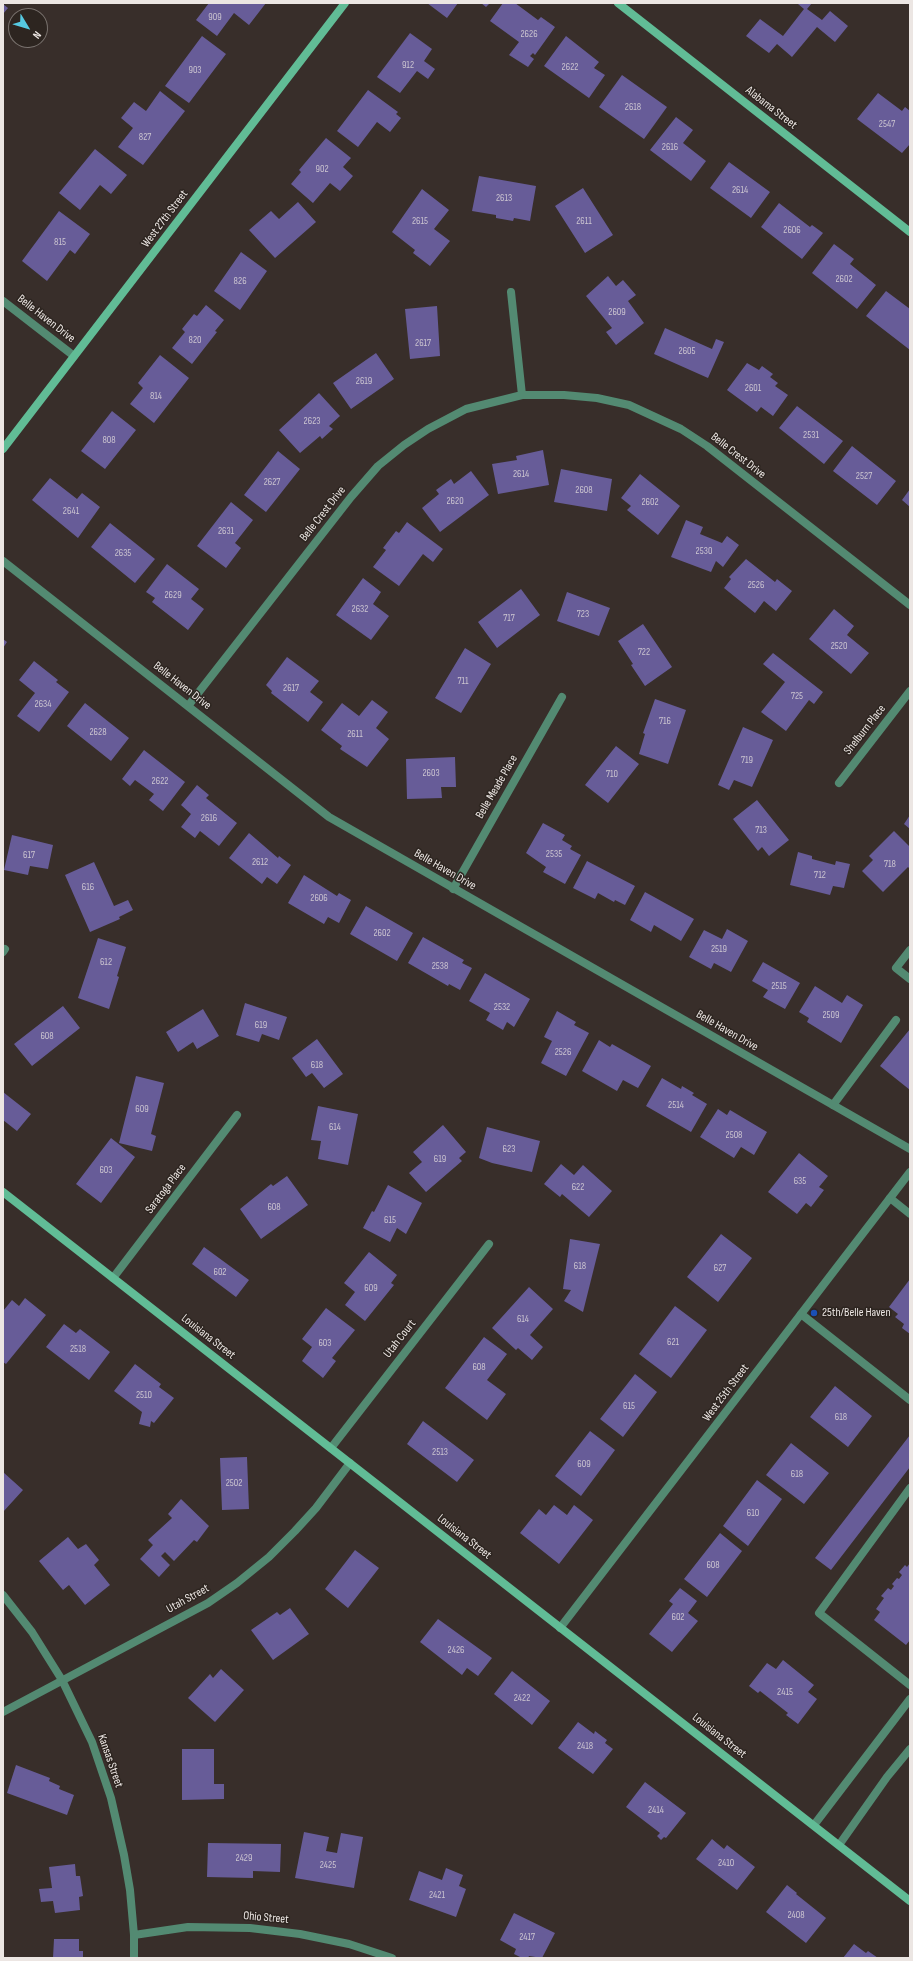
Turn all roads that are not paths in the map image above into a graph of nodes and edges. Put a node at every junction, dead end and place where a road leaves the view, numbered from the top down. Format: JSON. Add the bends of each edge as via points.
{"nodes":[{"id":1,"x":345,"y":3,"type":"edge"},
{"id":2,"x":618,"y":3,"type":"edge"},
{"id":3,"x":910,"y":232,"type":"edge"},
{"id":4,"x":511,"y":292,"type":"dead end"},
{"id":5,"x":3,"y":301,"type":"edge"},
{"id":6,"x":74,"y":356,"type":"junction"},
{"id":7,"x":522,"y":395,"type":"junction"},
{"id":8,"x":3,"y":449,"type":"edge"},
{"id":9,"x":3,"y":561,"type":"edge"},
{"id":10,"x":910,"y":605,"type":"edge"},
{"id":11,"x":910,"y":691,"type":"edge"},
{"id":12,"x":562,"y":697,"type":"dead end"},
{"id":13,"x":188,"y":706,"type":"junction"},
{"id":14,"x":839,"y":783,"type":"dead end"},
{"id":15,"x":453,"y":889,"type":"junction"},
{"id":16,"x":910,"y":950,"type":"edge"},
{"id":17,"x":910,"y":979,"type":"edge"},
{"id":18,"x":896,"y":1020,"type":"dead end"},
{"id":19,"x":833,"y":1105,"type":"junction"},
{"id":20,"x":238,"y":1115,"type":"dead end"},
{"id":21,"x":910,"y":1149,"type":"edge"},
{"id":22,"x":910,"y":1172,"type":"edge"},
{"id":23,"x":3,"y":1192,"type":"edge"},
{"id":24,"x":890,"y":1198,"type":"junction"},
{"id":25,"x":910,"y":1214,"type":"edge"},
{"id":26,"x":489,"y":1244,"type":"dead end"},
{"id":27,"x":113,"y":1278,"type":"junction"},
{"id":28,"x":801,"y":1314,"type":"junction"},
{"id":29,"x":910,"y":1400,"type":"edge"},
{"id":30,"x":331,"y":1448,"type":"junction"},
{"id":31,"x":350,"y":1463,"type":"junction"},
{"id":32,"x":910,"y":1488,"type":"edge"},
{"id":33,"x":3,"y":1595,"type":"edge"},
{"id":34,"x":560,"y":1628,"type":"junction"},
{"id":35,"x":62,"y":1680,"type":"junction"},
{"id":36,"x":910,"y":1685,"type":"edge"},
{"id":37,"x":910,"y":1699,"type":"edge"},
{"id":38,"x":3,"y":1712,"type":"edge"},
{"id":39,"x":910,"y":1749,"type":"edge"},
{"id":40,"x":814,"y":1825,"type":"junction"},
{"id":41,"x":839,"y":1845,"type":"junction"},
{"id":42,"x":910,"y":1901,"type":"edge"},
{"id":43,"x":134,"y":1935,"type":"junction"},
{"id":44,"x":134,"y":1958,"type":"edge"},
{"id":45,"x":392,"y":1958,"type":"edge"}],
"edges":[{"from":1,"to":6,"type":"main road","name":"West 27th Street"},
{"from":2,"to":3,"type":"main road","name":"Alabama Street"},
{"from":4,"to":7,"type":"street"},
{"from":5,"to":6,"type":"street","name":"Belle Haven Drive"},
{"from":6,"to":8,"type":"main road","name":"West 27th Street"},
{"from":7,"to":10,"type":"street","name":"Belle Crest Drive","via":[[597,398],[629,405],[681,429],[707,446]]},
{"from":7,"to":13,"type":"street","name":"Belle Crest Drive","via":[[466,409],[428,429],[378,466],[346,503]]},
{"from":9,"to":13,"type":"street","name":"Belle Haven Drive"},
{"from":11,"to":14,"type":"street","name":"Shelburn Place"},
{"from":12,"to":15,"type":"street","name":"Belle Meade Place"},
{"from":13,"to":15,"type":"street","name":"Belle Haven Drive","via":[[329,817]]},
{"from":15,"to":19,"type":"street","name":"Belle Haven Drive"},
{"from":16,"to":17,"type":"street","via":[[896,968]]},
{"from":18,"to":19,"type":"street"},
{"from":19,"to":21,"type":"street","name":"Belle Haven Drive"},
{"from":20,"to":27,"type":"street","name":"Saratoga Place"},
{"from":22,"to":24,"type":"street","name":"West 25th Street"},
{"from":23,"to":27,"type":"main road","name":"Louisiana Street"},
{"from":24,"to":25,"type":"street"},
{"from":24,"to":28,"type":"street","name":"West 25th Street"},
{"from":26,"to":30,"type":"street","name":"Utah Court"},
{"from":27,"to":30,"type":"main road","name":"Louisiana Street"},
{"from":28,"to":29,"type":"street"},
{"from":28,"to":34,"type":"street","name":"West 25th Street"},
{"from":30,"to":31,"type":"main road","name":"Louisiana Street"},
{"from":31,"to":34,"type":"main road","name":"Louisiana Street"},
{"from":31,"to":35,"type":"street","name":"Utah Street","via":[[295,1531],[237,1584],[208,1603]]},
{"from":32,"to":36,"type":"street","via":[[820,1613]]},
{"from":33,"to":35,"type":"street","name":"Kansas Street","via":[[32,1632]]},
{"from":34,"to":40,"type":"main road","name":"Louisiana Street"},
{"from":35,"to":38,"type":"street","name":"Utah Street"},
{"from":35,"to":43,"type":"street","name":"Kansas Street","via":[[92,1742],[110,1798],[124,1855]]},
{"from":37,"to":40,"type":"street"},
{"from":39,"to":41,"type":"street"},
{"from":40,"to":41,"type":"main road","name":"Louisiana Street"},
{"from":41,"to":42,"type":"main road","name":"Louisiana Street"},
{"from":43,"to":44,"type":"street","name":"Kansas Street"},
{"from":43,"to":45,"type":"street","name":"Ohio Street","via":[[188,1927],[250,1928],[300,1934],[349,1944]]}]}
